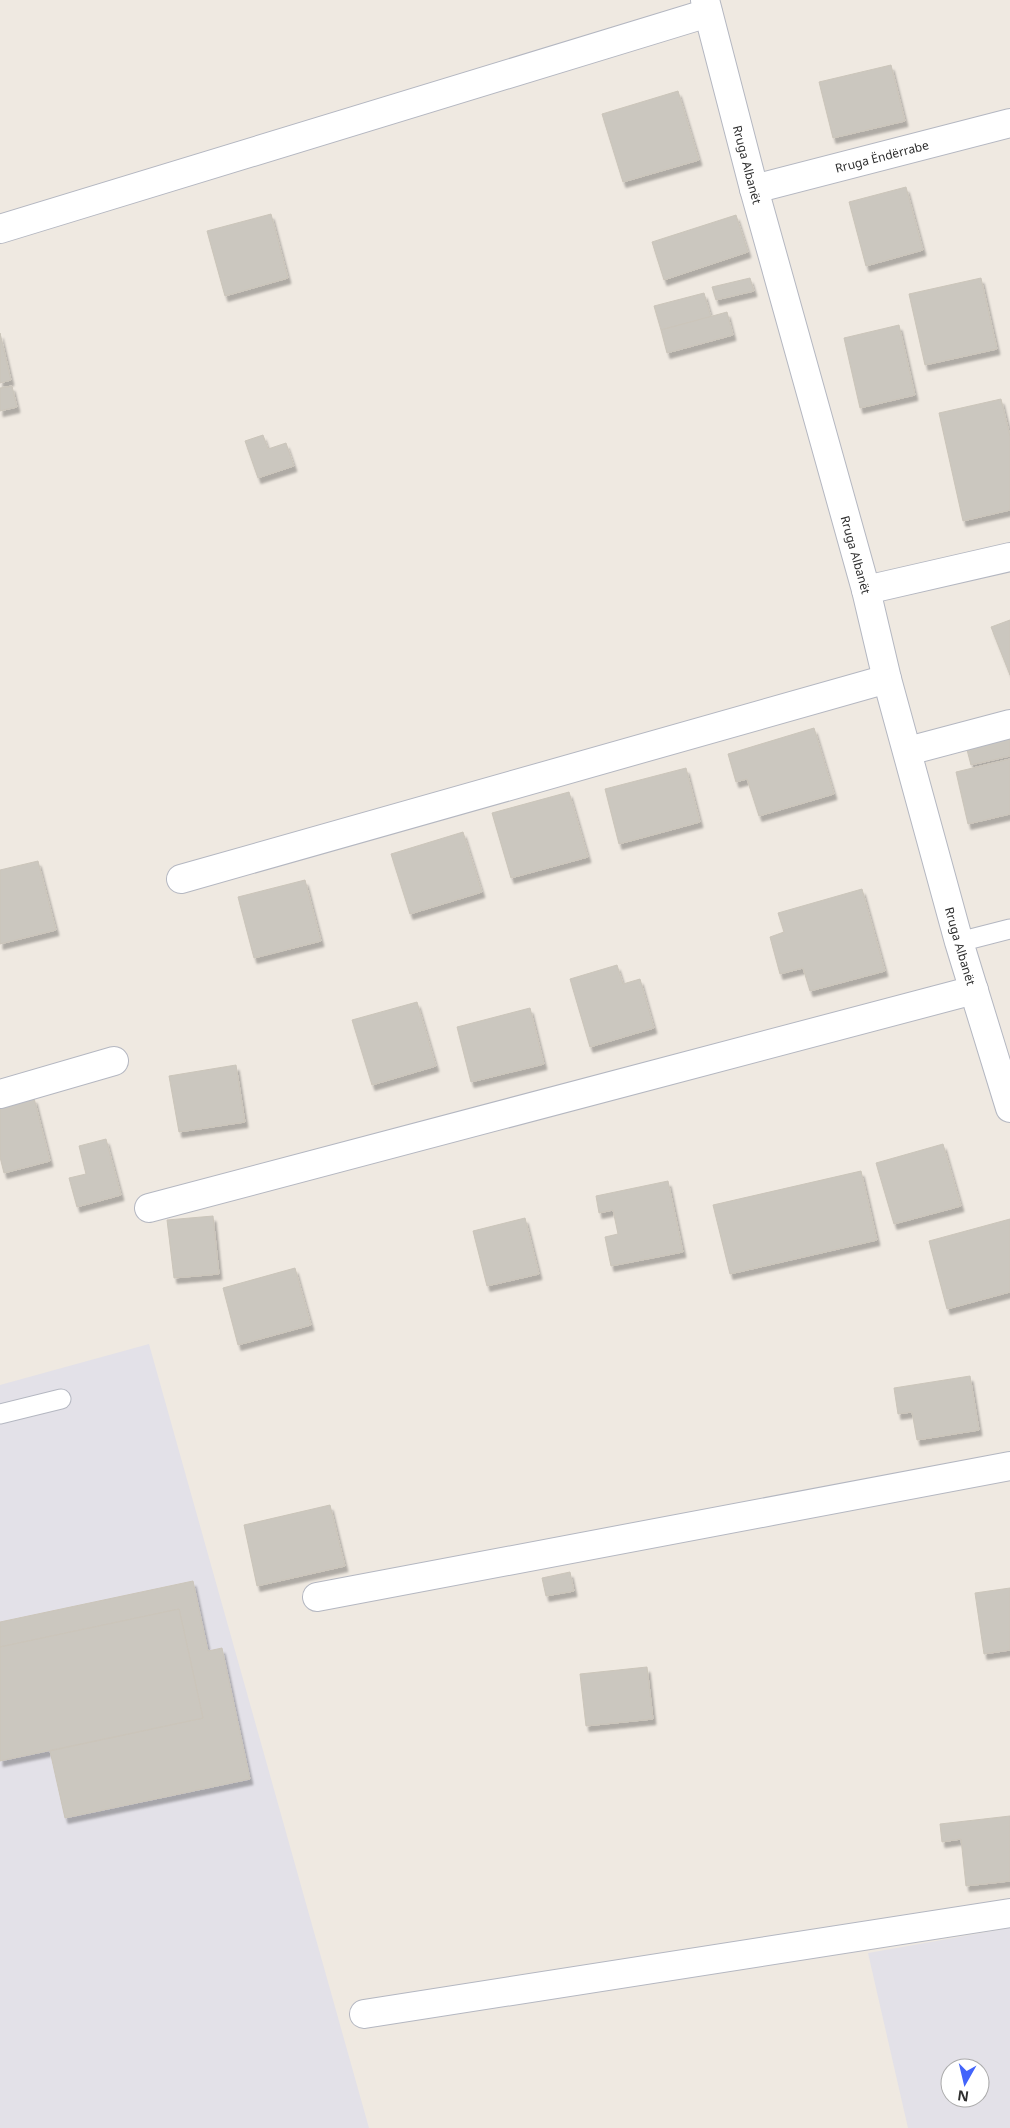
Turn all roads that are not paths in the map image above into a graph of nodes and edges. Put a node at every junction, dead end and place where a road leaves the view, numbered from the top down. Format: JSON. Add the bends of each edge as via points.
{"nodes":[{"id":1,"x":706,"y":6,"type":"edge"},
{"id":2,"x":1010,"y":123,"type":"edge"},
{"id":3,"x":754,"y":189,"type":"junction"},
{"id":4,"x":0,"y":229,"type":"edge"},
{"id":5,"x":1010,"y":557,"type":"edge"},
{"id":6,"x":866,"y":590,"type":"junction"},
{"id":7,"x":887,"y":679,"type":"junction"},
{"id":8,"x":1010,"y":724,"type":"edge"},
{"id":9,"x":908,"y":751,"type":"junction"},
{"id":10,"x":181,"y":879,"type":"dead end"},
{"id":11,"x":1010,"y":929,"type":"edge"},
{"id":12,"x":959,"y":942,"type":"junction"},
{"id":13,"x":974,"y":990,"type":"junction"},
{"id":14,"x":114,"y":1061,"type":"dead end"},
{"id":15,"x":0,"y":1094,"type":"edge"},
{"id":16,"x":1010,"y":1108,"type":"edge"},
{"id":17,"x":149,"y":1208,"type":"dead end"},
{"id":18,"x":61,"y":1399,"type":"dead end"},
{"id":19,"x":0,"y":1414,"type":"edge"},
{"id":20,"x":1010,"y":1466,"type":"edge"},
{"id":21,"x":317,"y":1597,"type":"dead end"},
{"id":22,"x":1010,"y":1913,"type":"edge"},
{"id":23,"x":364,"y":2014,"type":"dead end"}],
"edges":[{"from":1,"to":3,"type":"street","name":"Rruga Albanët"},
{"from":1,"to":4,"type":"street"},
{"from":2,"to":3,"type":"street","name":"Rruga Ëndërrabe"},
{"from":3,"to":6,"type":"street","name":"Rruga Albanët"},
{"from":5,"to":6,"type":"street"},
{"from":6,"to":7,"type":"street","name":"Rruga Albanët"},
{"from":7,"to":9,"type":"street","name":"Rruga Albanët"},
{"from":7,"to":10,"type":"street"},
{"from":8,"to":9,"type":"street"},
{"from":9,"to":12,"type":"street","name":"Rruga Albanët"},
{"from":11,"to":12,"type":"lane"},
{"from":12,"to":13,"type":"street","name":"Rruga Albanët"},
{"from":13,"to":16,"type":"street","name":"Rruga Albanët"},
{"from":13,"to":17,"type":"street"},
{"from":14,"to":15,"type":"street"},
{"from":18,"to":19,"type":"lane"},
{"from":20,"to":21,"type":"street"},
{"from":22,"to":23,"type":"street"}]}
